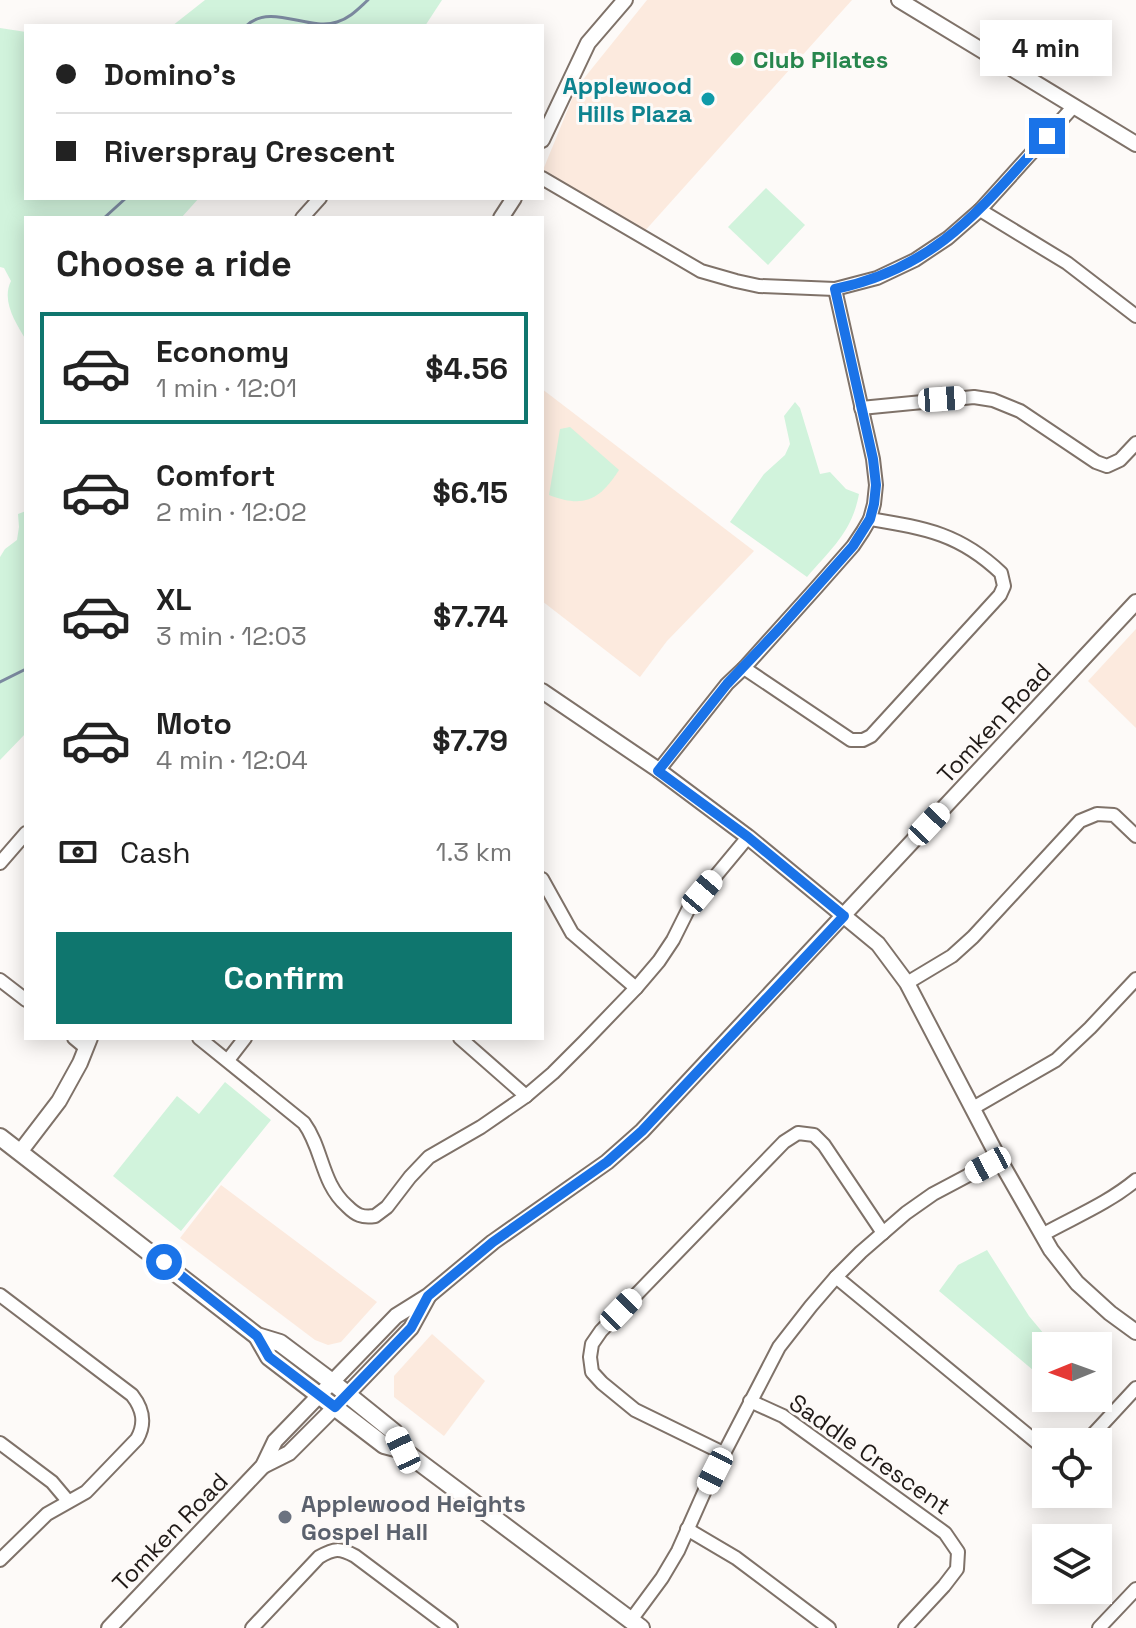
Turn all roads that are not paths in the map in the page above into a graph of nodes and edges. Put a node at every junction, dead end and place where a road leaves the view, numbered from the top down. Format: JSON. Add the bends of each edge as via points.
{"nodes":[{"id":1,"x":625,"y":0,"type":"edge"},
{"id":2,"x":899,"y":0,"type":"edge"},
{"id":3,"x":1074,"y":106,"type":"junction"},
{"id":4,"x":544,"y":136,"type":"edge"},
{"id":5,"x":1136,"y":144,"type":"edge"},
{"id":6,"x":544,"y":179,"type":"edge"},
{"id":7,"x":318,"y":200,"type":"edge"},
{"id":8,"x":980,"y":210,"type":"junction"},
{"id":9,"x":304,"y":216,"type":"edge"},
{"id":10,"x":835,"y":289,"type":"junction"},
{"id":11,"x":1136,"y":316,"type":"edge"},
{"id":12,"x":861,"y":408,"type":"junction"},
{"id":13,"x":1136,"y":443,"type":"edge"},
{"id":14,"x":870,"y":519,"type":"junction"},
{"id":15,"x":1136,"y":602,"type":"edge"},
{"id":16,"x":744,"y":668,"type":"junction"},
{"id":17,"x":544,"y":692,"type":"edge"},
{"id":18,"x":658,"y":771,"type":"junction"},
{"id":19,"x":24,"y":835,"type":"edge"},
{"id":20,"x":1136,"y":836,"type":"edge"},
{"id":21,"x":748,"y":837,"type":"junction"},
{"id":22,"x":0,"y":863,"type":"edge"},
{"id":23,"x":544,"y":883,"type":"edge"},
{"id":24,"x":844,"y":916,"type":"junction"},
{"id":25,"x":1136,"y":979,"type":"edge"},
{"id":26,"x":0,"y":980,"type":"edge"},
{"id":27,"x":907,"y":983,"type":"junction"},
{"id":28,"x":636,"y":988,"type":"junction"},
{"id":29,"x":24,"y":998,"type":"edge"},
{"id":30,"x":202,"y":1040,"type":"edge"},
{"id":31,"x":243,"y":1040,"type":"edge"},
{"id":32,"x":462,"y":1040,"type":"edge"},
{"id":33,"x":88,"y":1043,"type":"edge"},
{"id":34,"x":228,"y":1060,"type":"junction"},
{"id":35,"x":526,"y":1096,"type":"junction"},
{"id":36,"x":973,"y":1108,"type":"junction"},
{"id":37,"x":0,"y":1137,"type":"edge"},
{"id":38,"x":20,"y":1152,"type":"junction"},
{"id":39,"x":999,"y":1159,"type":"junction"},
{"id":40,"x":1136,"y":1180,"type":"edge"},
{"id":41,"x":883,"y":1233,"type":"junction"},
{"id":42,"x":1042,"y":1235,"type":"junction"},
{"id":43,"x":836,"y":1277,"type":"junction"},
{"id":44,"x":0,"y":1295,"type":"edge"},
{"id":45,"x":428,"y":1296,"type":"junction"},
{"id":46,"x":1136,"y":1332,"type":"edge"},
{"id":47,"x":257,"y":1336,"type":"junction"},
{"id":48,"x":332,"y":1382,"type":"junction"},
{"id":49,"x":1136,"y":1388,"type":"edge"},
{"id":50,"x":347,"y":1394,"type":"junction"},
{"id":51,"x":319,"y":1395,"type":"junction"},
{"id":52,"x":750,"y":1401,"type":"junction"},
{"id":53,"x":335,"y":1407,"type":"junction"},
{"id":54,"x":1099,"y":1428,"type":"edge"},
{"id":55,"x":1032,"y":1438,"type":"edge"},
{"id":56,"x":0,"y":1443,"type":"edge"},
{"id":57,"x":403,"y":1450,"type":"junction"},
{"id":58,"x":723,"y":1453,"type":"junction"},
{"id":59,"x":263,"y":1466,"type":"junction"},
{"id":60,"x":68,"y":1501,"type":"junction"},
{"id":61,"x":687,"y":1529,"type":"junction"},
{"id":62,"x":0,"y":1560,"type":"edge"},
{"id":63,"x":1136,"y":1589,"type":"edge"},
{"id":64,"x":636,"y":1624,"type":"edge"},
{"id":65,"x":109,"y":1628,"type":"edge"},
{"id":66,"x":252,"y":1628,"type":"edge"},
{"id":67,"x":451,"y":1628,"type":"edge"},
{"id":68,"x":829,"y":1628,"type":"edge"},
{"id":69,"x":905,"y":1628,"type":"edge"},
{"id":70,"x":1099,"y":1628,"type":"edge"}],
"edges":[{"from":1,"to":4,"type":"street","via":[[588,43]]},
{"from":2,"to":3,"type":"street"},
{"from":3,"to":5,"type":"street"},
{"from":3,"to":8,"type":"street"},
{"from":6,"to":10,"type":"street","via":[[701,271],[759,286]]},
{"from":7,"to":9,"type":"street"},
{"from":8,"to":10,"type":"street","via":[[915,260]]},
{"from":8,"to":11,"type":"street","via":[[1067,263]]},
{"from":10,"to":12,"type":"street"},
{"from":12,"to":13,"type":"street","via":[[993,400],[1020,411],[1107,466]]},
{"from":12,"to":14,"type":"street","via":[[876,475]]},
{"from":14,"to":16,"type":"street","via":[[853,546]]},
{"from":14,"to":16,"type":"street","via":[[947,535],[1001,573],[1000,595],[863,740],[851,740]]},
{"from":15,"to":24,"type":"street","name":"Tomken Road"},
{"from":16,"to":18,"type":"street"},
{"from":17,"to":18,"type":"street"},
{"from":18,"to":21,"type":"street"},
{"from":19,"to":22,"type":"street"},
{"from":20,"to":27,"type":"street","via":[[1114,815],[1080,821],[973,937]]},
{"from":21,"to":24,"type":"street"},
{"from":21,"to":28,"type":"street","via":[[689,908],[673,940]]},
{"from":23,"to":28,"type":"street","via":[[572,933]]},
{"from":24,"to":27,"type":"street","via":[[878,944]]},
{"from":24,"to":45,"type":"street","name":"Tomken Road","via":[[635,1137]]},
{"from":25,"to":36,"type":"street","via":[[1056,1060]]},
{"from":26,"to":29,"type":"street"},
{"from":27,"to":36,"type":"street"},
{"from":28,"to":35,"type":"street"},
{"from":30,"to":34,"type":"street"},
{"from":31,"to":34,"type":"street"},
{"from":32,"to":35,"type":"street"},
{"from":33,"to":38,"type":"street","via":[[59,1101]]},
{"from":34,"to":35,"type":"street","via":[[304,1123],[332,1190],[362,1216],[380,1213],[429,1157]]},
{"from":36,"to":39,"type":"street"},
{"from":37,"to":38,"type":"main road"},
{"from":38,"to":47,"type":"main road"},
{"from":39,"to":41,"type":"street","via":[[933,1194]]},
{"from":39,"to":42,"type":"street"},
{"from":40,"to":42,"type":"street","via":[[1093,1210]]},
{"from":41,"to":43,"type":"street"},
{"from":41,"to":58,"type":"street","via":[[824,1145],[814,1135],[798,1133],[601,1331],[590,1357],[592,1372],[602,1383],[635,1410]]},
{"from":42,"to":46,"type":"street","via":[[1077,1283]]},
{"from":43,"to":52,"type":"street","via":[[779,1347]]},
{"from":43,"to":55,"type":"street"},
{"from":44,"to":60,"type":"street","via":[[132,1395],[142,1413],[137,1439],[86,1492]]},
{"from":45,"to":48,"type":"street","name":"Tomken Road","via":[[396,1316]]},
{"from":45,"to":50,"type":"street","name":"Tomken Road","via":[[411,1328]]},
{"from":47,"to":48,"type":"main road","via":[[280,1343]]},
{"from":47,"to":51,"type":"main road","via":[[269,1357]]},
{"from":48,"to":50,"type":"main road"},
{"from":48,"to":51,"type":"street","name":"Tomken Road"},
{"from":49,"to":54,"type":"street"},
{"from":50,"to":53,"type":"street","name":"Tomken Road"},
{"from":50,"to":57,"type":"main road","via":[[394,1432]]},
{"from":51,"to":53,"type":"main road"},
{"from":51,"to":59,"type":"street","name":"Tomken Road","via":[[275,1441]]},
{"from":52,"to":58,"type":"street"},
{"from":52,"to":69,"type":"street","name":"Saddle Crescent","via":[[783,1416],[945,1533],[958,1552],[957,1569]]},
{"from":53,"to":57,"type":"main road","via":[[384,1445]]},
{"from":53,"to":59,"type":"street","name":"Tomken Road","via":[[289,1453]]},
{"from":56,"to":60,"type":"street","via":[[52,1482]]},
{"from":57,"to":64,"type":"main road"},
{"from":58,"to":61,"type":"street"},
{"from":59,"to":65,"type":"street","name":"Tomken Road"},
{"from":60,"to":62,"type":"street","via":[[36,1523]]},
{"from":61,"to":64,"type":"street"},
{"from":61,"to":68,"type":"street","via":[[736,1558]]},
{"from":63,"to":70,"type":"street"},
{"from":66,"to":67,"type":"street","via":[[319,1557],[333,1550],[355,1556]]}]}
